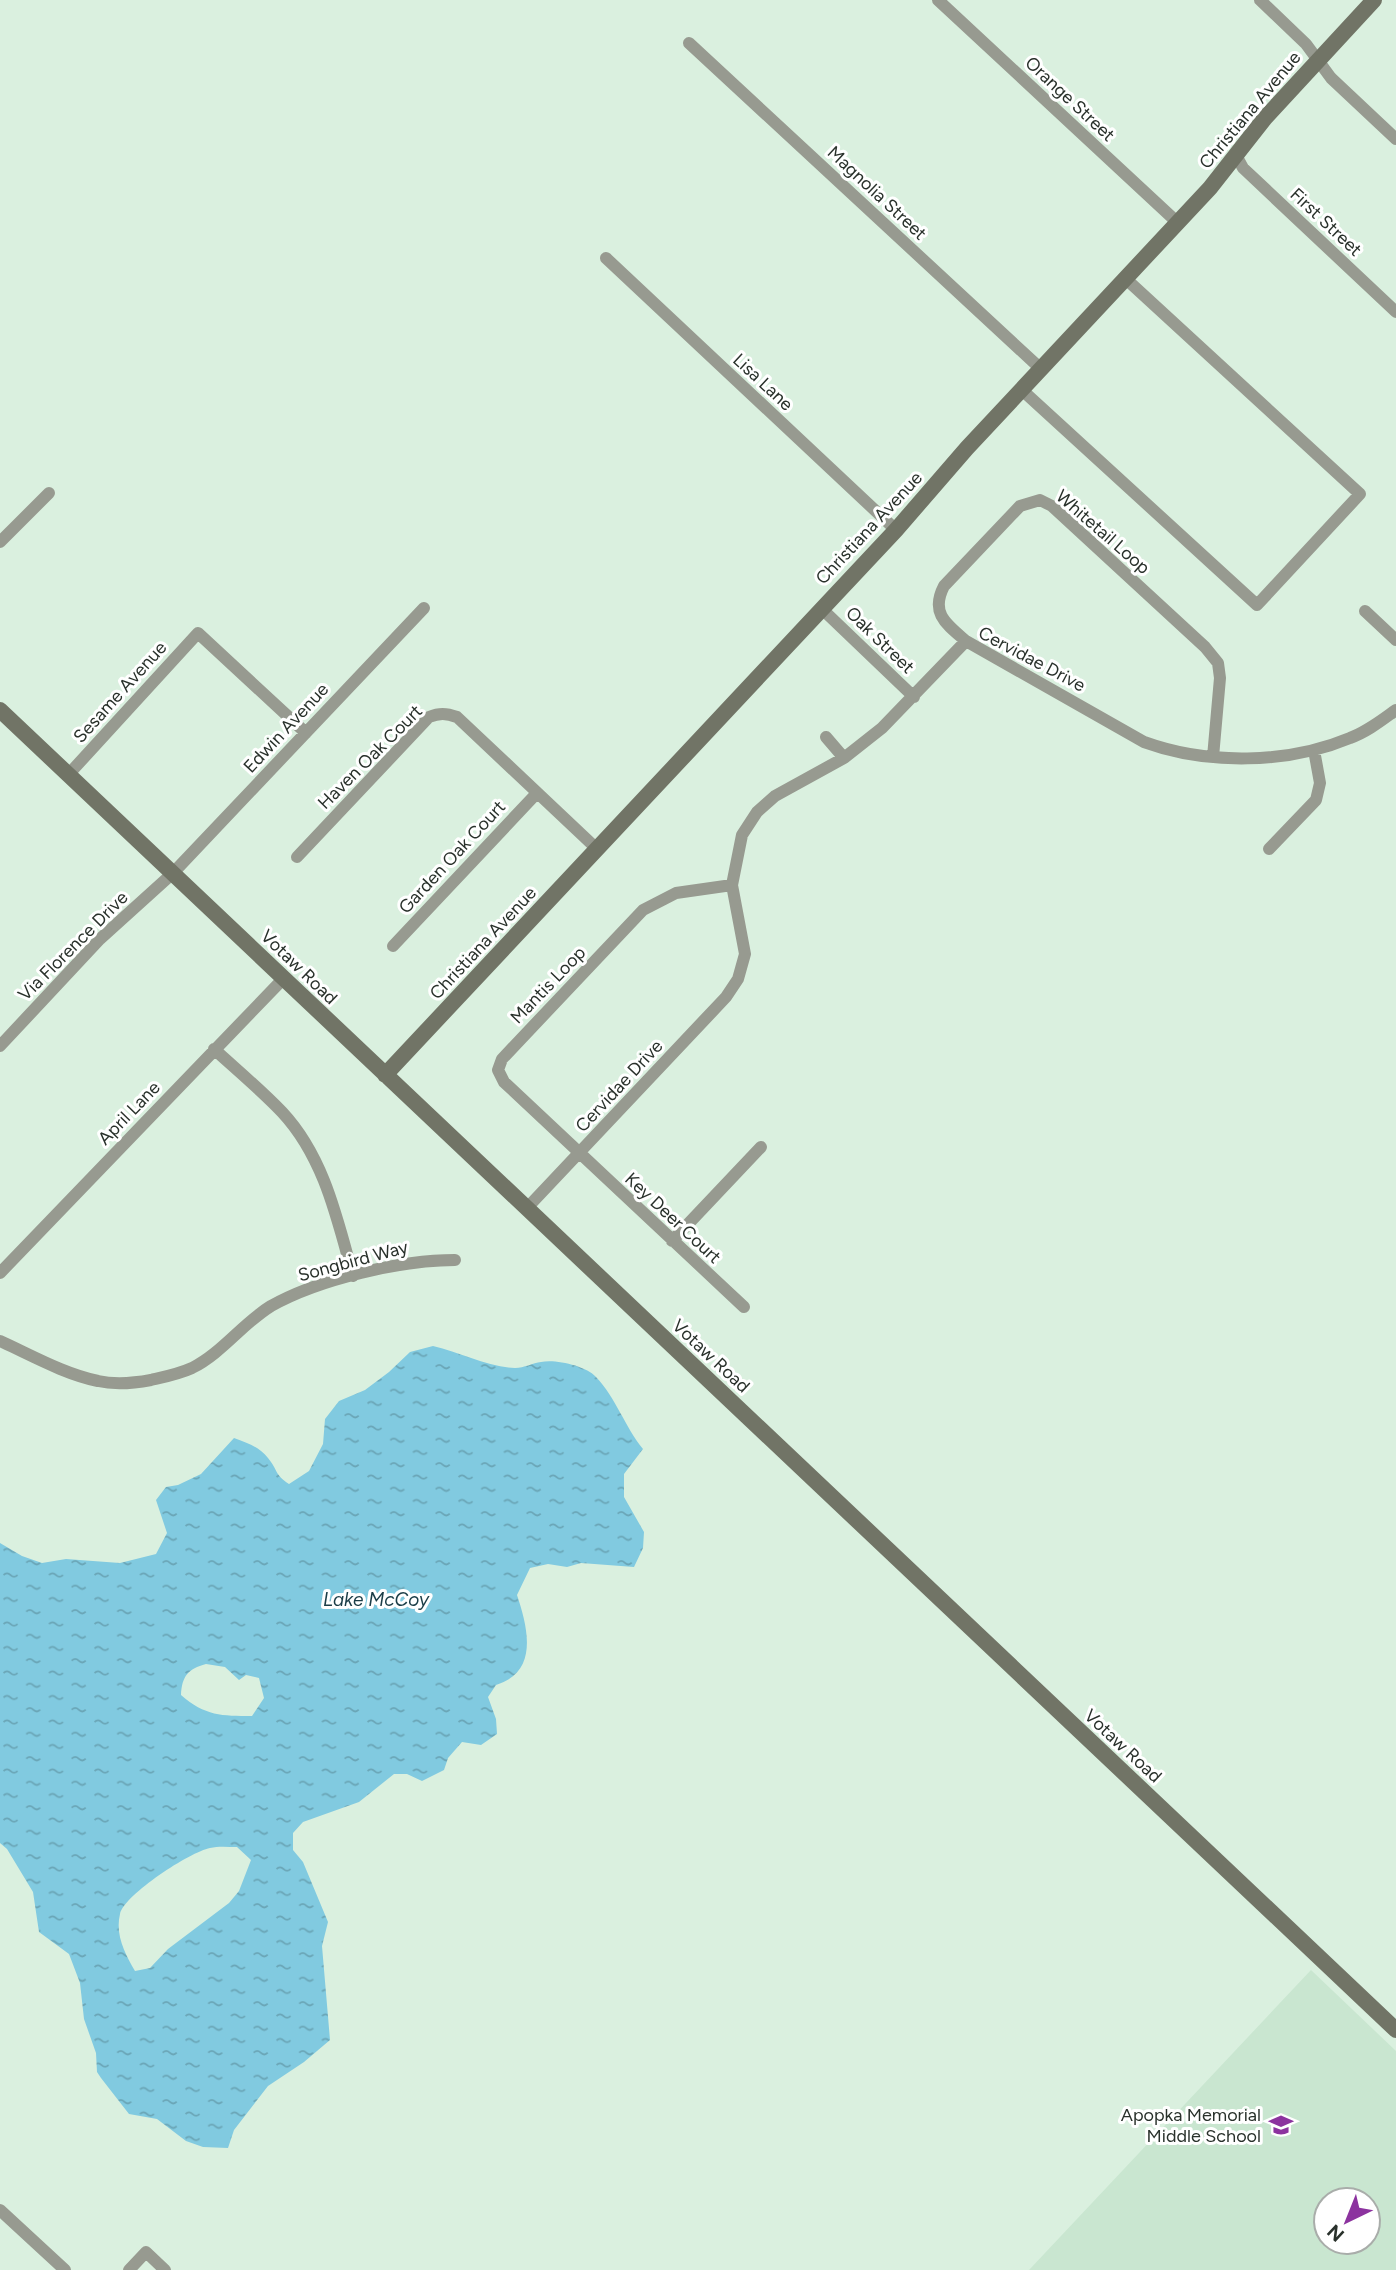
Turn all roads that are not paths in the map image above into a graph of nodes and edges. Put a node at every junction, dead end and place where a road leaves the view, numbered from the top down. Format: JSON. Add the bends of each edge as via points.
{"nodes":[{"id":1,"x":939,"y":0,"type":"edge"},
{"id":2,"x":1259,"y":0,"type":"edge"},
{"id":3,"x":1374,"y":0,"type":"edge"},
{"id":4,"x":689,"y":44,"type":"dead end"},
{"id":5,"x":1317,"y":61,"type":"junction"},
{"id":6,"x":1396,"y":139,"type":"edge"},
{"id":7,"x":1236,"y":155,"type":"junction"},
{"id":8,"x":1178,"y":223,"type":"junction"},
{"id":9,"x":606,"y":258,"type":"dead end"},
{"id":10,"x":1126,"y":279,"type":"junction"},
{"id":11,"x":1396,"y":312,"type":"edge"},
{"id":12,"x":1041,"y":369,"type":"junction"},
{"id":13,"x":1022,"y":390,"type":"junction"},
{"id":14,"x":49,"y":493,"type":"dead end"},
{"id":15,"x":896,"y":530,"type":"junction"},
{"id":16,"x":0,"y":542,"type":"edge"},
{"id":17,"x":425,"y":608,"type":"dead end"},
{"id":18,"x":821,"y":608,"type":"junction"},
{"id":19,"x":1365,"y":611,"type":"dead end"},
{"id":20,"x":1396,"y":639,"type":"edge"},
{"id":21,"x":966,"y":641,"type":"junction"},
{"id":22,"x":914,"y":697,"type":"junction"},
{"id":23,"x":0,"y":710,"type":"edge"},
{"id":24,"x":1396,"y":710,"type":"edge"},
{"id":25,"x":306,"y":733,"type":"junction"},
{"id":26,"x":826,"y":737,"type":"dead end"},
{"id":27,"x":1314,"y":750,"type":"junction"},
{"id":28,"x":1213,"y":757,"type":"junction"},
{"id":29,"x":844,"y":758,"type":"junction"},
{"id":30,"x":68,"y":775,"type":"junction"},
{"id":31,"x":537,"y":793,"type":"junction"},
{"id":32,"x":597,"y":849,"type":"junction"},
{"id":33,"x":1269,"y":849,"type":"dead end"},
{"id":34,"x":297,"y":857,"type":"dead end"},
{"id":35,"x":173,"y":873,"type":"junction"},
{"id":36,"x":732,"y":885,"type":"junction"},
{"id":37,"x":393,"y":946,"type":"dead end"},
{"id":38,"x":284,"y":978,"type":"junction"},
{"id":39,"x":0,"y":1046,"type":"edge"},
{"id":40,"x":214,"y":1049,"type":"junction"},
{"id":41,"x":385,"y":1075,"type":"junction"},
{"id":42,"x":761,"y":1147,"type":"dead end"},
{"id":43,"x":579,"y":1154,"type":"junction"},
{"id":44,"x":527,"y":1208,"type":"junction"},
{"id":45,"x":673,"y":1241,"type":"junction"},
{"id":46,"x":455,"y":1260,"type":"dead end"},
{"id":47,"x":0,"y":1273,"type":"edge"},
{"id":48,"x":353,"y":1276,"type":"junction"},
{"id":49,"x":744,"y":1307,"type":"dead end"},
{"id":50,"x":0,"y":1341,"type":"edge"},
{"id":51,"x":1396,"y":2030,"type":"edge"},
{"id":52,"x":0,"y":2210,"type":"edge"},
{"id":53,"x":65,"y":2270,"type":"edge"},
{"id":54,"x":129,"y":2270,"type":"edge"},
{"id":55,"x":165,"y":2270,"type":"edge"}],
"edges":[{"from":1,"to":8,"type":"street","name":"Orange Street"},
{"from":2,"to":5,"type":"street","via":[[1306,44]]},
{"from":3,"to":5,"type":"street","name":"Christiana Avenue"},
{"from":4,"to":12,"type":"street","name":"Magnolia Street"},
{"from":5,"to":6,"type":"street"},
{"from":5,"to":7,"type":"street","name":"Christiana Avenue"},
{"from":7,"to":8,"type":"street","name":"Christiana Avenue"},
{"from":7,"to":11,"type":"street","name":"First Street","via":[[1243,168]]},
{"from":8,"to":10,"type":"street","name":"Christiana Avenue"},
{"from":9,"to":15,"type":"street","name":"Lisa Lane"},
{"from":10,"to":12,"type":"street","name":"Christiana Avenue"},
{"from":10,"to":13,"type":"street","via":[[1360,494],[1257,605]]},
{"from":12,"to":13,"type":"street","name":"Christiana Avenue"},
{"from":13,"to":15,"type":"street","name":"Christiana Avenue"},
{"from":14,"to":16,"type":"street"},
{"from":15,"to":18,"type":"street","name":"Christiana Avenue"},
{"from":17,"to":25,"type":"street","name":"Edwin Avenue"},
{"from":18,"to":22,"type":"street","name":"Oak Street"},
{"from":18,"to":32,"type":"street","name":"Christiana Avenue"},
{"from":19,"to":20,"type":"street"},
{"from":21,"to":22,"type":"street","name":"Cervidae Drive"},
{"from":21,"to":28,"type":"street","name":"Cervidae Drive","via":[[1144,742]]},
{"from":21,"to":28,"type":"street","name":"Whitetail Loop","via":[[945,623],[937,608],[938,597],[1020,506],[1040,500],[1052,506],[1217,663],[1220,678]]},
{"from":22,"to":29,"type":"street","name":"Cervidae Drive"},
{"from":23,"to":30,"type":"street","name":"Votaw Road"},
{"from":24,"to":27,"type":"street","name":"Cervidae Drive","via":[[1352,738]]},
{"from":25,"to":30,"type":"street","name":"Sesame Avenue","via":[[198,633]]},
{"from":25,"to":35,"type":"street","name":"Edwin Avenue"},
{"from":26,"to":29,"type":"street"},
{"from":27,"to":28,"type":"street","name":"Cervidae Drive","via":[[1252,758]]},
{"from":27,"to":33,"type":"street","via":[[1320,783],[1316,800]]},
{"from":29,"to":36,"type":"street","name":"Cervidae Drive","via":[[775,796],[757,813],[742,835]]},
{"from":30,"to":35,"type":"street","name":"Votaw Road"},
{"from":31,"to":32,"type":"street","name":"Haven Oak Court"},
{"from":31,"to":34,"type":"street","name":"Haven Oak Court","via":[[457,717],[438,713],[429,717]]},
{"from":31,"to":37,"type":"street","name":"Garden Oak Court"},
{"from":32,"to":41,"type":"street","name":"Christiana Avenue"},
{"from":35,"to":38,"type":"street","name":"Votaw Road"},
{"from":35,"to":39,"type":"street","name":"Via Florence Drive","via":[[100,939]]},
{"from":36,"to":43,"type":"street","name":"Cervidae Drive","via":[[745,954],[738,979]]},
{"from":36,"to":43,"type":"street","name":"Mantis Loop","via":[[676,892],[643,910],[502,1059],[498,1070],[504,1083]]},
{"from":38,"to":40,"type":"street","name":"April Lane"},
{"from":38,"to":41,"type":"street","name":"Votaw Road"},
{"from":40,"to":47,"type":"street","name":"April Lane"},
{"from":40,"to":48,"type":"street","via":[[283,1113],[304,1140],[321,1171]]},
{"from":41,"to":44,"type":"street","name":"Votaw Road"},
{"from":42,"to":45,"type":"street"},
{"from":43,"to":44,"type":"street","name":"Cervidae Drive"},
{"from":43,"to":45,"type":"street","name":"Key Deer Court"},
{"from":44,"to":51,"type":"street","name":"Votaw Road"},
{"from":45,"to":49,"type":"street","name":"Key Deer Court"},
{"from":46,"to":48,"type":"street","name":"Songbird Way","via":[[428,1260]]},
{"from":48,"to":50,"type":"street","name":"Songbird Way","via":[[270,1307],[192,1368],[135,1383],[99,1382]]},
{"from":52,"to":53,"type":"street"},
{"from":54,"to":55,"type":"street","via":[[146,2252]]}]}
